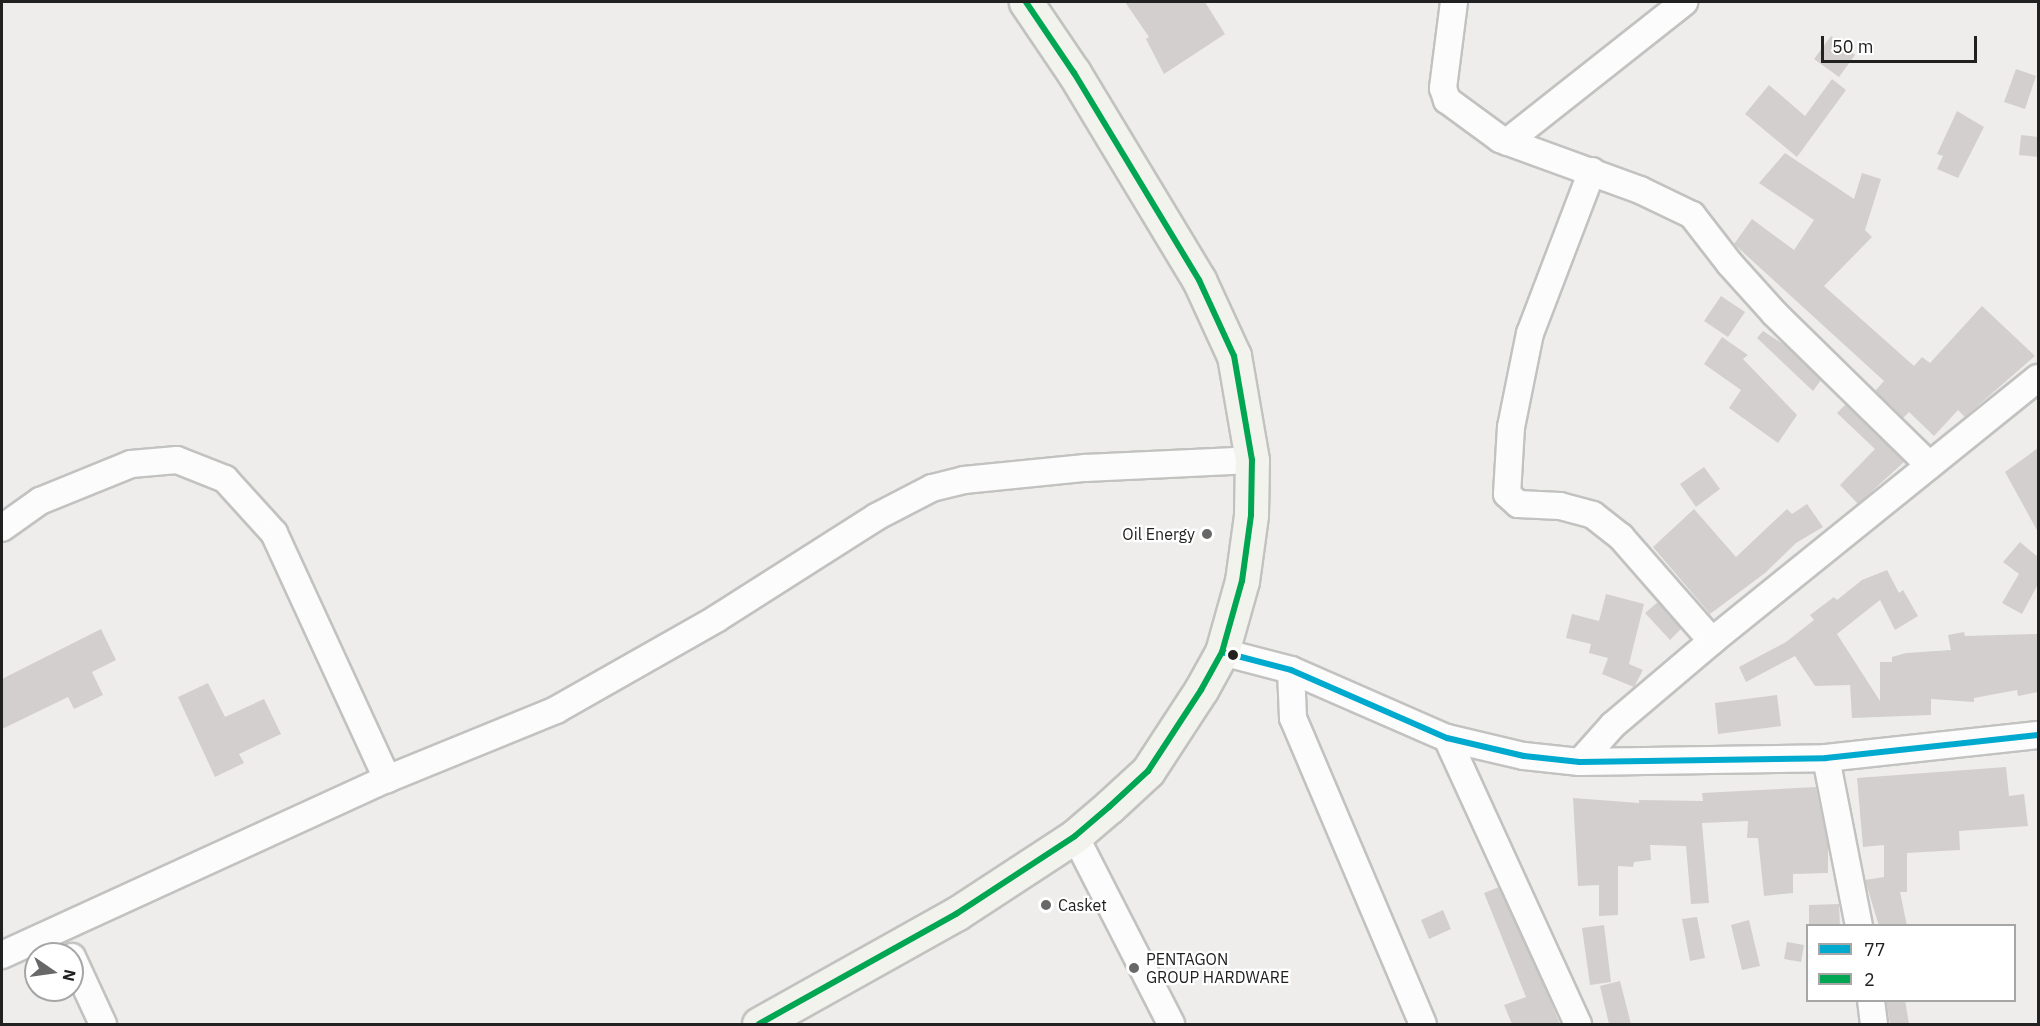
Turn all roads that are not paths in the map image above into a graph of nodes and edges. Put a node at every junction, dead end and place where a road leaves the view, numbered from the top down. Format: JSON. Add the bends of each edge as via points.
{"nodes":[{"id":1,"x":1026,"y":2,"type":"edge"},
{"id":2,"x":1454,"y":2,"type":"edge"},
{"id":3,"x":1684,"y":2,"type":"edge"},
{"id":4,"x":1507,"y":142,"type":"junction"},
{"id":5,"x":1592,"y":171,"type":"junction"},
{"id":6,"x":2038,"y":378,"type":"edge"},
{"id":7,"x":1252,"y":460,"type":"junction"},
{"id":8,"x":1929,"y":465,"type":"junction"},
{"id":9,"x":2,"y":528,"type":"edge"},
{"id":10,"x":1712,"y":641,"type":"junction"},
{"id":11,"x":1222,"y":652,"type":"junction"},
{"id":12,"x":1292,"y":670,"type":"junction"},
{"id":13,"x":2038,"y":735,"type":"edge"},
{"id":14,"x":1447,"y":738,"type":"junction"},
{"id":15,"x":1826,"y":758,"type":"junction"},
{"id":16,"x":1580,"y":762,"type":"junction"},
{"id":17,"x":387,"y":779,"type":"junction"},
{"id":18,"x":1075,"y":836,"type":"junction"},
{"id":19,"x":1859,"y":924,"type":"edge"},
{"id":20,"x":58,"y":927,"type":"junction"},
{"id":21,"x":65,"y":942,"type":"edge"},
{"id":22,"x":2,"y":955,"type":"edge"},
{"id":23,"x":84,"y":984,"type":"edge"},
{"id":24,"x":1870,"y":1002,"type":"edge"},
{"id":25,"x":1421,"y":1022,"type":"edge"},
{"id":26,"x":103,"y":1024,"type":"edge"},
{"id":27,"x":759,"y":1024,"type":"edge"},
{"id":28,"x":1171,"y":1024,"type":"edge"},
{"id":29,"x":1578,"y":1024,"type":"edge"},
{"id":30,"x":1874,"y":1024,"type":"edge"}],
"edges":[{"from":1,"to":7,"type":"main road","via":[[1086,93],[1217,315],[1234,356]]},
{"from":2,"to":4,"type":"street","via":[[1444,94],[1480,126]]},
{"from":3,"to":4,"type":"street"},
{"from":4,"to":5,"type":"street"},
{"from":5,"to":8,"type":"street","via":[[1692,215],[1775,314]]},
{"from":5,"to":10,"type":"street","via":[[1530,333],[1511,427],[1507,494],[1521,504],[1560,506],[1593,515],[1621,537]]},
{"from":6,"to":8,"type":"street"},
{"from":7,"to":11,"type":"main road","via":[[1251,515],[1242,581]]},
{"from":7,"to":17,"type":"street","via":[[1085,468],[964,480],[932,488],[876,517],[611,682],[524,725]]},
{"from":8,"to":10,"type":"street"},
{"from":9,"to":17,"type":"street","via":[[40,501],[131,464],[177,460],[225,479],[274,533]]},
{"from":10,"to":16,"type":"street","via":[[1613,725]]},
{"from":11,"to":12,"type":"street"},
{"from":11,"to":18,"type":"main road","via":[[1148,771]]},
{"from":12,"to":14,"type":"street"},
{"from":12,"to":25,"type":"street","via":[[1293,718]]},
{"from":13,"to":15,"type":"street"},
{"from":14,"to":16,"type":"street","via":[[1524,756]]},
{"from":14,"to":29,"type":"street"},
{"from":15,"to":16,"type":"street"},
{"from":15,"to":19,"type":"street"},
{"from":17,"to":20,"type":"street"},
{"from":18,"to":27,"type":"main road","via":[[956,914]]},
{"from":18,"to":28,"type":"street"},
{"from":20,"to":21,"type":"street"},
{"from":20,"to":22,"type":"street"},
{"from":23,"to":26,"type":"street"},
{"from":24,"to":30,"type":"street"}]}
